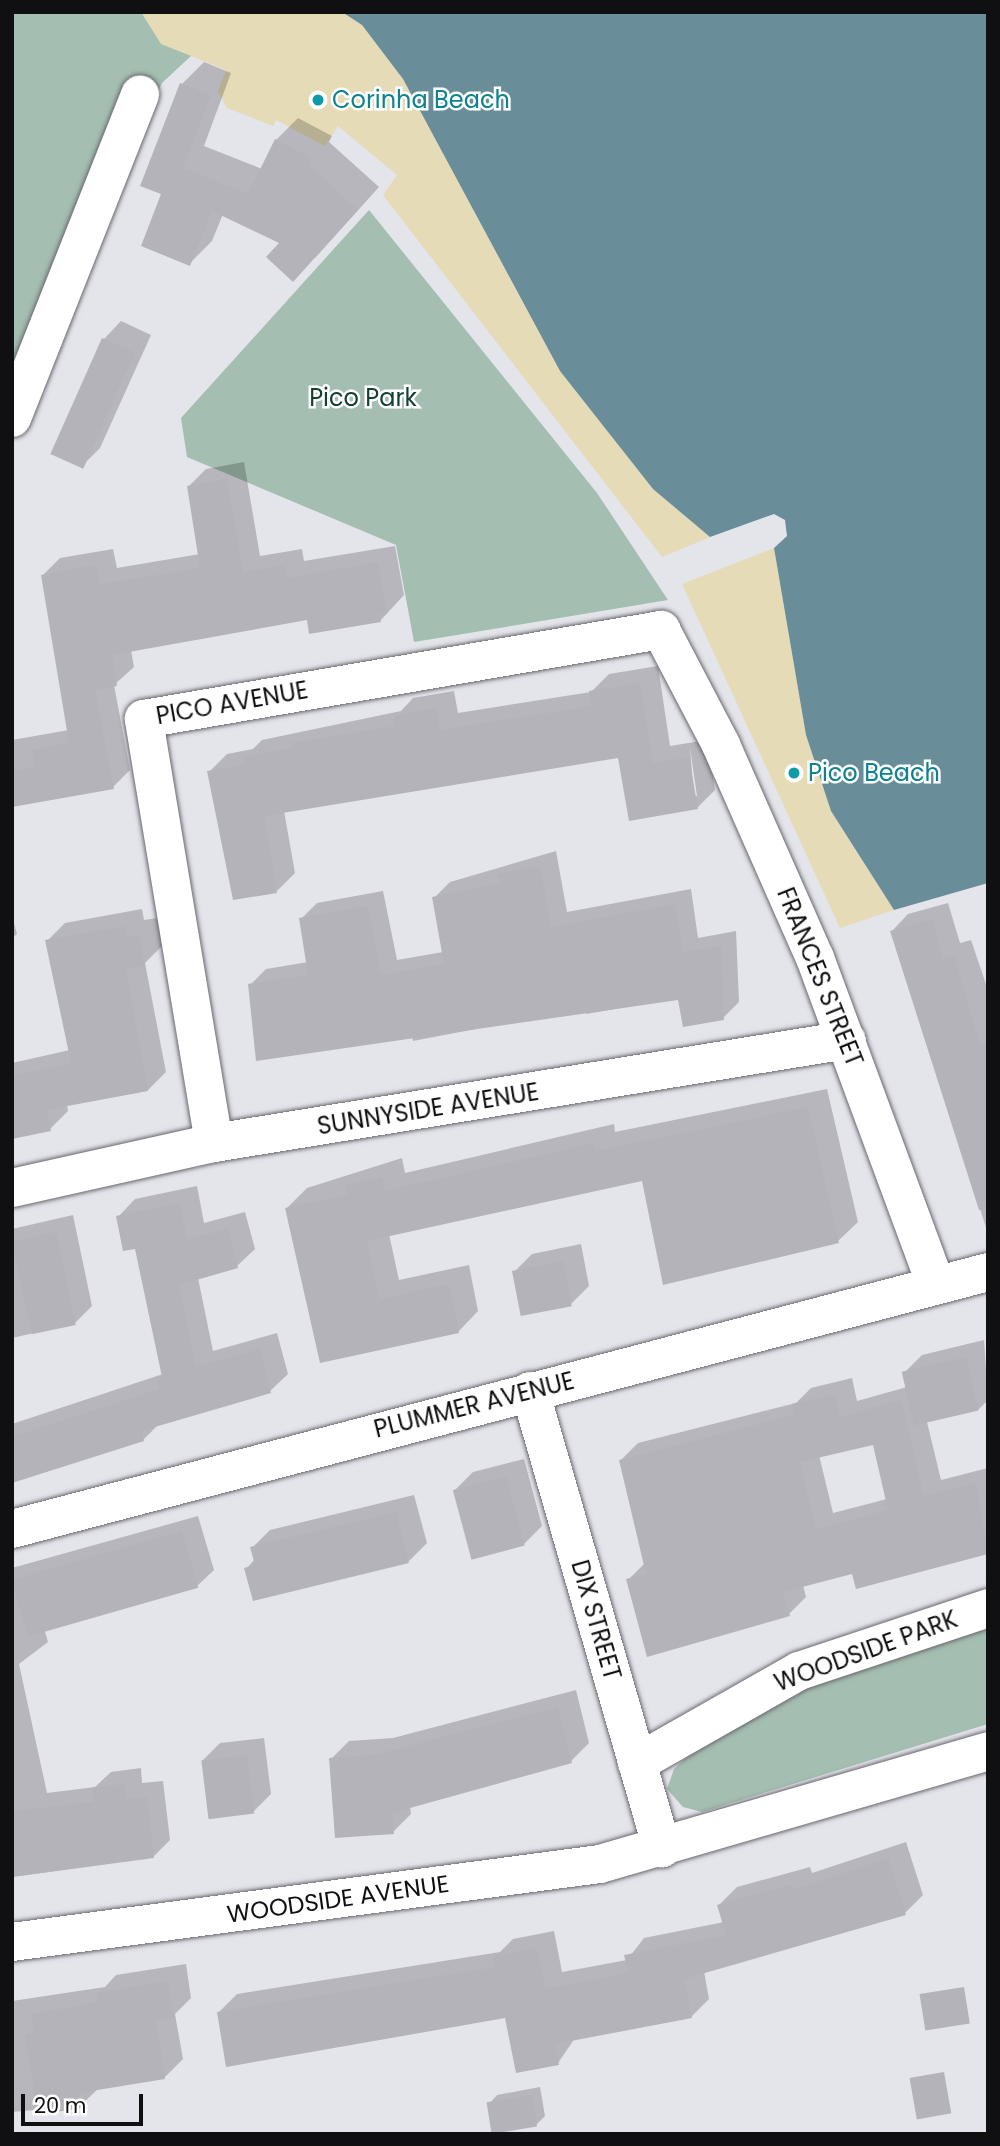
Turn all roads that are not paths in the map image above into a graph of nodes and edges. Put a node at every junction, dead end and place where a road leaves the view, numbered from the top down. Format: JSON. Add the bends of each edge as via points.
{"nodes":[{"id":1,"x":140,"y":94,"type":"dead end"},
{"id":2,"x":12,"y":418,"type":"edge"},
{"id":3,"x":661,"y":630,"type":"joint"},
{"id":4,"x":846,"y":1040,"type":"junction"},
{"id":5,"x":214,"y":1143,"type":"junction"},
{"id":6,"x":12,"y":1188,"type":"edge"},
{"id":7,"x":988,"y":1272,"type":"edge"},
{"id":8,"x":936,"y":1285,"type":"junction"},
{"id":9,"x":530,"y":1391,"type":"junction"},
{"id":10,"x":12,"y":1529,"type":"edge"},
{"id":11,"x":988,"y":1608,"type":"edge"},
{"id":12,"x":988,"y":1751,"type":"edge"},
{"id":13,"x":637,"y":1763,"type":"junction"},
{"id":14,"x":662,"y":1849,"type":"junction"},
{"id":15,"x":12,"y":1942,"type":"edge"}],
"edges":[{"from":1,"to":2,"type":"street"},
{"from":3,"to":4,"type":"street","name":"FRANCES STREET","via":[[721,745]]},
{"from":3,"to":5,"type":"street","name":"PICO AVENUE","via":[[144,719]]},
{"from":4,"to":5,"type":"street","name":"SUNNYSIDE AVENUE"},
{"from":4,"to":8,"type":"street","name":"FRANCES STREET"},
{"from":5,"to":6,"type":"street","name":"SUNNYSIDE AVENUE"},
{"from":7,"to":8,"type":"street"},
{"from":8,"to":9,"type":"street","name":"PLUMMER AVENUE"},
{"from":9,"to":10,"type":"street","name":"PLUMMER AVENUE"},
{"from":9,"to":13,"type":"street","name":"DIX STREET"},
{"from":11,"to":13,"type":"street","name":"WOODSIDE PARK","via":[[799,1671]]},
{"from":12,"to":14,"type":"street"},
{"from":13,"to":14,"type":"street","name":"DIX STREET"},
{"from":14,"to":15,"type":"street","name":"WOODSIDE AVENUE","via":[[600,1864]]}]}
